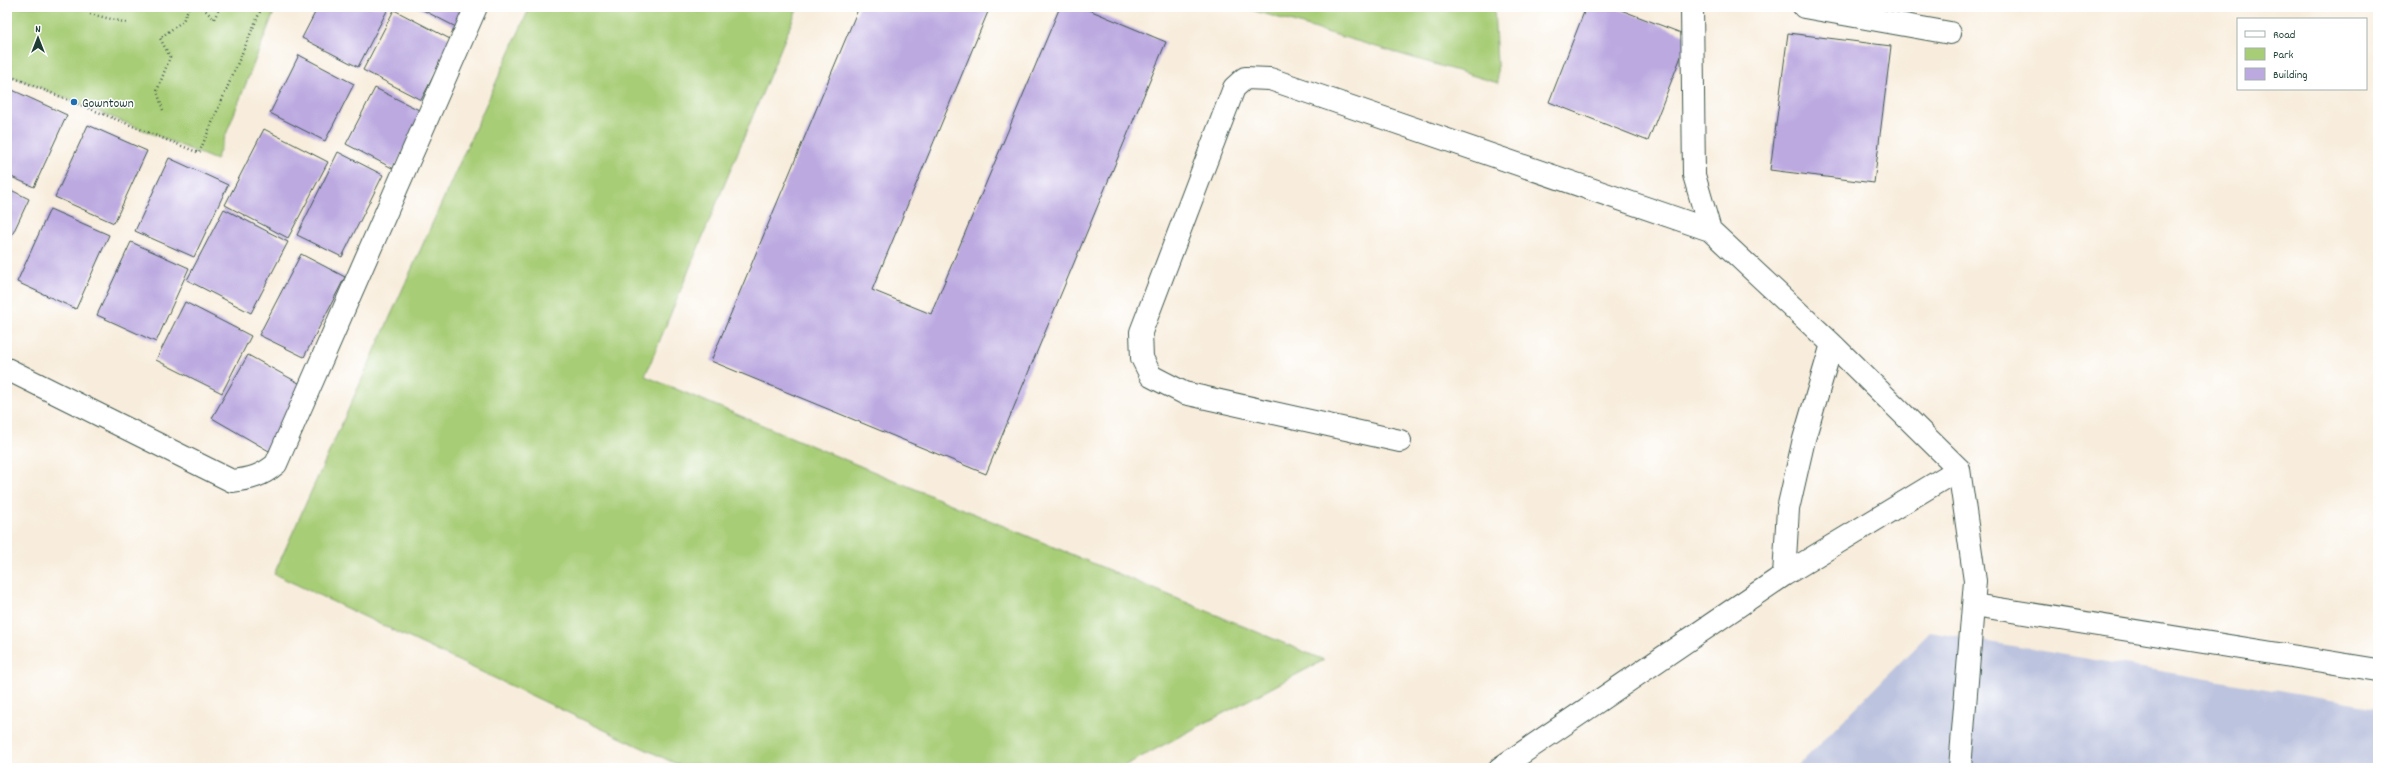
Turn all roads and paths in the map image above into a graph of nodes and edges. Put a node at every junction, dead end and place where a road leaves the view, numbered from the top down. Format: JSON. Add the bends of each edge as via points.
{"nodes":[{"id":1,"x":14,"y":7,"type":"edge"},
{"id":2,"x":189,"y":7,"type":"edge"},
{"id":3,"x":205,"y":7,"type":"edge"},
{"id":4,"x":220,"y":7,"type":"edge"},
{"id":5,"x":262,"y":7,"type":"edge"},
{"id":6,"x":476,"y":7,"type":"edge"},
{"id":7,"x":1692,"y":7,"type":"edge"},
{"id":8,"x":1804,"y":7,"type":"edge"},
{"id":9,"x":7,"y":8,"type":"edge"},
{"id":10,"x":90,"y":14,"type":"dead end"},
{"id":11,"x":128,"y":23,"type":"dead end"},
{"id":12,"x":1950,"y":33,"type":"dead end"},
{"id":13,"x":7,"y":75,"type":"edge"},
{"id":14,"x":163,"y":110,"type":"dead end"},
{"id":15,"x":1710,"y":230,"type":"junction"},
{"id":16,"x":1832,"y":344,"type":"junction"},
{"id":17,"x":7,"y":369,"type":"edge"},
{"id":18,"x":1400,"y":441,"type":"dead end"},
{"id":19,"x":1959,"y":469,"type":"junction"},
{"id":20,"x":1784,"y":575,"type":"junction"},
{"id":21,"x":1974,"y":605,"type":"junction"},
{"id":22,"x":2378,"y":670,"type":"edge"},
{"id":23,"x":1500,"y":768,"type":"edge"},
{"id":24,"x":1960,"y":768,"type":"edge"}],
"edges":[{"from":1,"to":9,"type":"path"},
{"from":2,"to":14,"type":"path","via":[[183,21],[160,38],[170,57],[157,91]]},
{"from":3,"to":4,"type":"path","via":[[214,20]]},
{"from":5,"to":13,"type":"path","via":[[199,153]]},
{"from":6,"to":17,"type":"street","via":[[276,464],[265,474],[250,480],[232,482]]},
{"from":7,"to":15,"type":"street","via":[[1694,175]]},
{"from":8,"to":12,"type":"street"},
{"from":10,"to":11,"type":"path"},
{"from":15,"to":16,"type":"street"},
{"from":15,"to":18,"type":"street","via":[[1270,79],[1245,78],[1234,88],[1141,332],[1142,358],[1150,376],[1184,393]]},
{"from":16,"to":19,"type":"street"},
{"from":16,"to":20,"type":"street","via":[[1804,439],[1788,509]]},
{"from":19,"to":20,"type":"street"},
{"from":19,"to":21,"type":"street","via":[[1975,582]]},
{"from":20,"to":23,"type":"street"},
{"from":21,"to":22,"type":"street"},
{"from":21,"to":24,"type":"street"}]}
